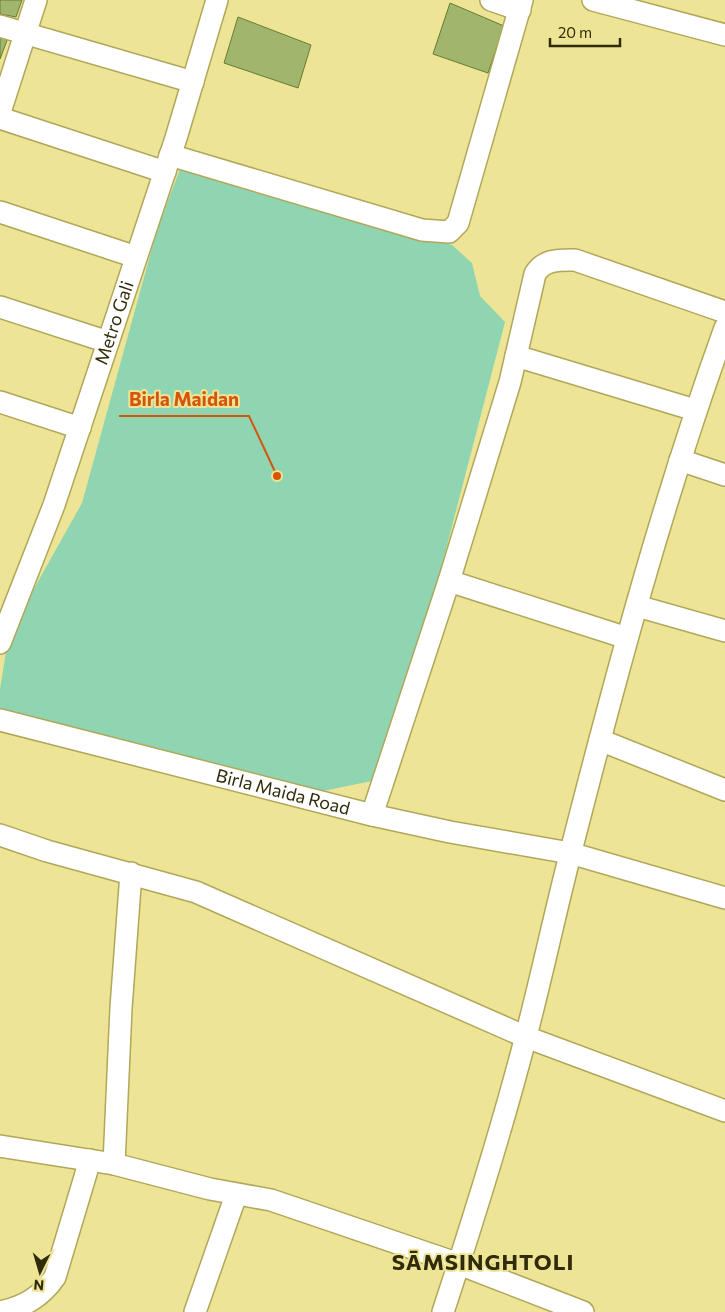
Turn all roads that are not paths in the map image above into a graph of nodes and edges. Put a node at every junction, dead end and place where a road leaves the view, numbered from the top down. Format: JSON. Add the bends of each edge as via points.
{"nodes":[{"id":1,"x":36,"y":0,"type":"edge"},
{"id":2,"x":217,"y":0,"type":"edge"},
{"id":3,"x":491,"y":0,"type":"edge"},
{"id":4,"x":592,"y":0,"type":"edge"},
{"id":5,"x":521,"y":5,"type":"edge"},
{"id":6,"x":0,"y":26,"type":"edge"},
{"id":7,"x":25,"y":34,"type":"junction"},
{"id":8,"x":725,"y":35,"type":"edge"},
{"id":9,"x":193,"y":82,"type":"junction"},
{"id":10,"x":0,"y":112,"type":"edge"},
{"id":11,"x":0,"y":118,"type":"edge"},
{"id":12,"x":168,"y":164,"type":"junction"},
{"id":13,"x":0,"y":212,"type":"edge"},
{"id":14,"x":136,"y":257,"type":"junction"},
{"id":15,"x":0,"y":307,"type":"edge"},
{"id":16,"x":725,"y":312,"type":"edge"},
{"id":17,"x":725,"y":329,"type":"edge"},
{"id":18,"x":108,"y":342,"type":"junction"},
{"id":19,"x":516,"y":356,"type":"junction"},
{"id":20,"x":0,"y":402,"type":"edge"},
{"id":21,"x":695,"y":410,"type":"junction"},
{"id":22,"x":80,"y":428,"type":"junction"},
{"id":23,"x":680,"y":460,"type":"junction"},
{"id":24,"x":725,"y":475,"type":"edge"},
{"id":25,"x":449,"y":581,"type":"junction"},
{"id":26,"x":636,"y":606,"type":"junction"},
{"id":27,"x":725,"y":632,"type":"edge"},
{"id":28,"x":627,"y":638,"type":"junction"},
{"id":29,"x":0,"y":643,"type":"edge"},
{"id":30,"x":0,"y":720,"type":"edge"},
{"id":31,"x":600,"y":740,"type":"junction"},
{"id":32,"x":725,"y":790,"type":"edge"},
{"id":33,"x":372,"y":816,"type":"junction"},
{"id":34,"x":0,"y":835,"type":"edge"},
{"id":35,"x":570,"y":853,"type":"junction"},
{"id":36,"x":131,"y":873,"type":"junction"},
{"id":37,"x":725,"y":898,"type":"edge"},
{"id":38,"x":526,"y":1037,"type":"junction"},
{"id":39,"x":725,"y":1111,"type":"edge"},
{"id":40,"x":0,"y":1146,"type":"edge"},
{"id":41,"x":90,"y":1160,"type":"junction"},
{"id":42,"x":114,"y":1164,"type":"junction"},
{"id":43,"x":236,"y":1195,"type":"junction"},
{"id":44,"x":458,"y":1264,"type":"junction"},
{"id":45,"x":0,"y":1312,"type":"edge"},
{"id":46,"x":195,"y":1312,"type":"edge"},
{"id":47,"x":443,"y":1312,"type":"edge"},
{"id":48,"x":583,"y":1312,"type":"edge"}],
"edges":[{"from":1,"to":7,"type":"street"},
{"from":2,"to":9,"type":"street","name":"Metro Gali"},
{"from":3,"to":5,"type":"street"},
{"from":4,"to":8,"type":"street"},
{"from":5,"to":12,"type":"street","via":[[458,223],[449,232],[422,230]]},
{"from":6,"to":7,"type":"street"},
{"from":7,"to":9,"type":"street"},
{"from":7,"to":10,"type":"street"},
{"from":9,"to":12,"type":"street","name":"Metro Gali"},
{"from":11,"to":12,"type":"street"},
{"from":12,"to":14,"type":"street","name":"Metro Gali"},
{"from":13,"to":14,"type":"street"},
{"from":14,"to":18,"type":"street","name":"Metro Gali"},
{"from":15,"to":18,"type":"street"},
{"from":16,"to":19,"type":"street","via":[[575,260],[554,260],[540,266],[535,274]]},
{"from":17,"to":21,"type":"street"},
{"from":18,"to":22,"type":"street","name":"Metro Gali"},
{"from":19,"to":21,"type":"street"},
{"from":19,"to":25,"type":"street"},
{"from":20,"to":22,"type":"street"},
{"from":21,"to":23,"type":"street"},
{"from":22,"to":29,"type":"street","name":"Metro Gali"},
{"from":23,"to":24,"type":"street"},
{"from":23,"to":26,"type":"street"},
{"from":25,"to":28,"type":"street"},
{"from":25,"to":33,"type":"street"},
{"from":26,"to":27,"type":"street"},
{"from":26,"to":28,"type":"street"},
{"from":28,"to":31,"type":"street"},
{"from":30,"to":33,"type":"street","name":"Birla Maida Road"},
{"from":31,"to":32,"type":"street"},
{"from":31,"to":35,"type":"street"},
{"from":33,"to":35,"type":"street","name":"Birla Maida Road"},
{"from":34,"to":36,"type":"street"},
{"from":35,"to":37,"type":"street","name":"Birla Maida Road"},
{"from":35,"to":38,"type":"street"},
{"from":36,"to":38,"type":"street","via":[[196,892]]},
{"from":36,"to":42,"type":"street","via":[[120,1008]]},
{"from":38,"to":39,"type":"street"},
{"from":38,"to":44,"type":"street"},
{"from":40,"to":41,"type":"street"},
{"from":41,"to":42,"type":"street"},
{"from":41,"to":45,"type":"street","via":[[55,1277],[45,1291],[30,1302]]},
{"from":42,"to":43,"type":"street"},
{"from":43,"to":44,"type":"street","via":[[272,1200]]},
{"from":43,"to":46,"type":"street"},
{"from":44,"to":47,"type":"street"},
{"from":44,"to":48,"type":"street"}]}
